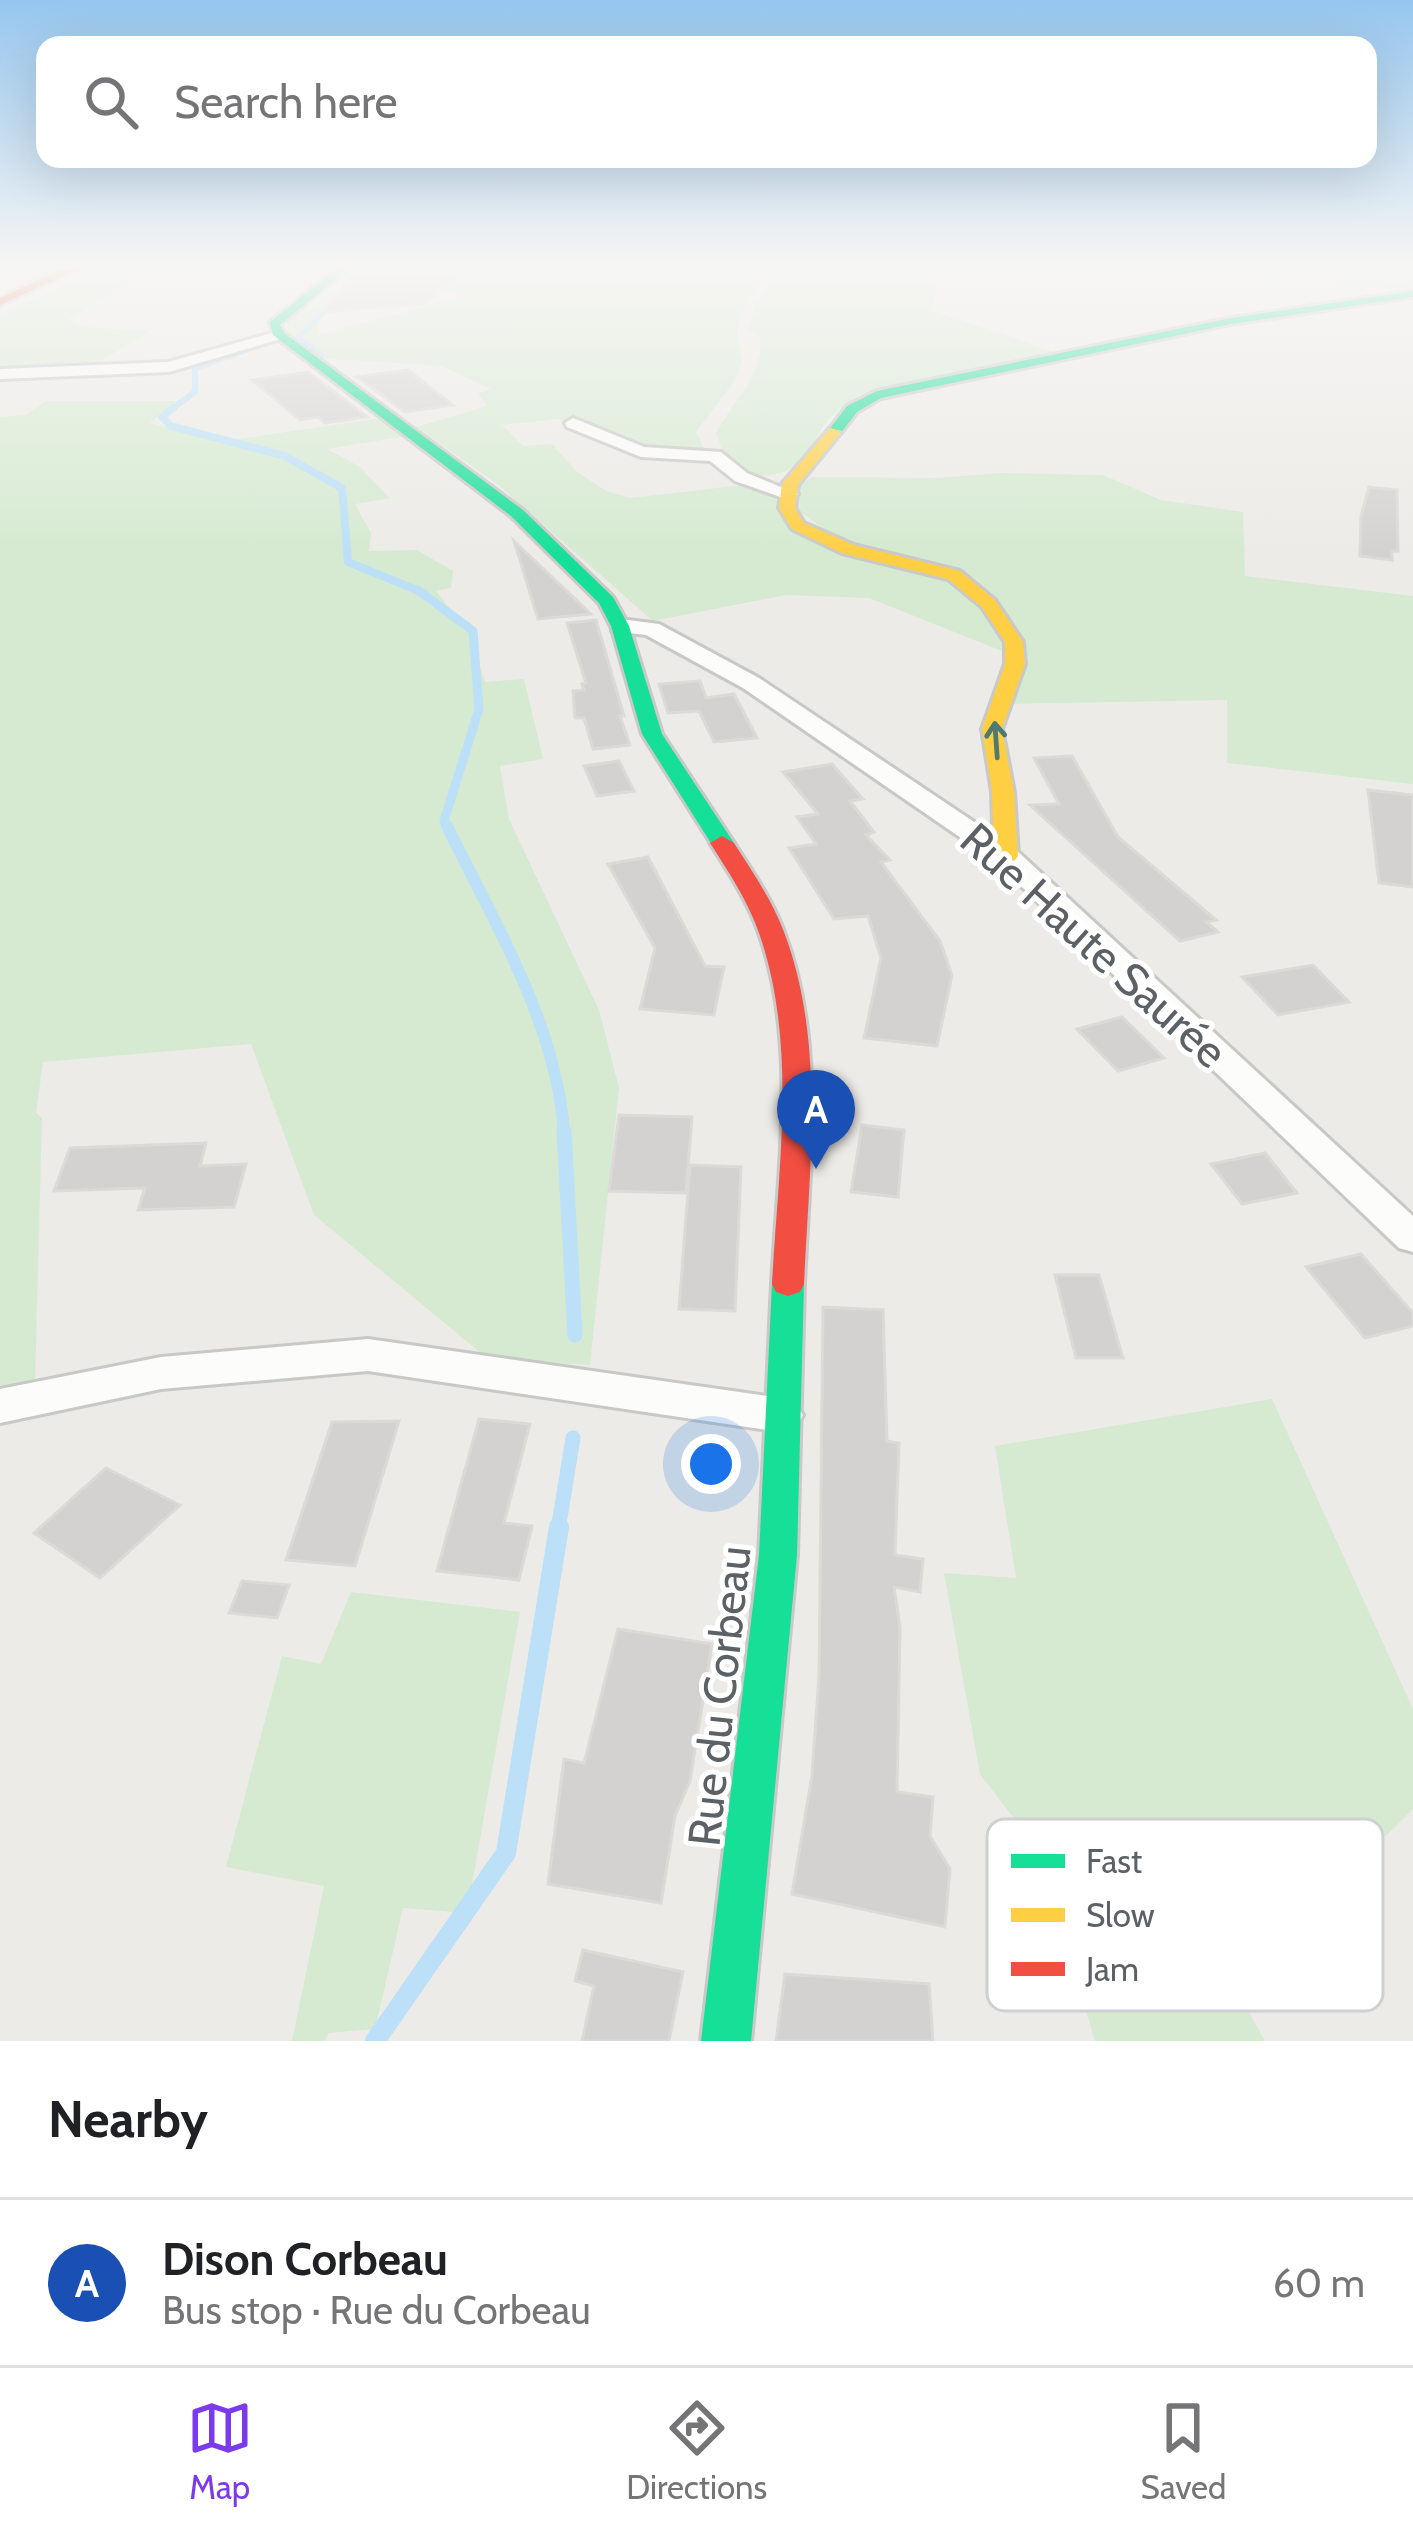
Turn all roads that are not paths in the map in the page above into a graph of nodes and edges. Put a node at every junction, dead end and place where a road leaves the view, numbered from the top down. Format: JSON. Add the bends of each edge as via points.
{"nodes":[{"id":1,"x":182,"y":364,"type":"edge"},
{"id":2,"x":319,"y":364,"type":"edge"},
{"id":3,"x":1025,"y":364,"type":"edge"},
{"id":4,"x":0,"y":374,"type":"edge"},
{"id":5,"x":573,"y":423,"type":"dead end"},
{"id":6,"x":789,"y":494,"type":"junction"},
{"id":7,"x":620,"y":626,"type":"junction"},
{"id":8,"x":1006,"y":856,"type":"junction"},
{"id":9,"x":1413,"y":1238,"type":"edge"},
{"id":10,"x":0,"y":1406,"type":"edge"},
{"id":11,"x":781,"y":1415,"type":"junction"},
{"id":12,"x":726,"y":2041,"type":"edge"}],
"edges":[{"from":1,"to":4,"type":"street"},
{"from":2,"to":7,"type":"main road","name":"Rue du Corbeau","via":[[518,513],[607,602]]},
{"from":3,"to":6,"type":"main road","via":[[877,395],[839,417]]},
{"from":5,"to":6,"type":"street","via":[[641,452],[715,455],[741,477]]},
{"from":8,"to":6,"type":"main road","one_way":true,"via":[[992,728],[1016,644],[979,593],[952,573],[824,542],[794,520]]},
{"from":7,"to":8,"type":"street","name":"Rue Haute Saurée","via":[[650,629],[752,683]]},
{"from":7,"to":11,"type":"main road","name":"Rue du Corbeau","via":[[652,734],[739,869],[784,976],[795,1081]]},
{"from":8,"to":9,"type":"street","name":"Rue Haute Saurée"},
{"from":10,"to":11,"type":"street","via":[[161,1373],[368,1355]]},
{"from":11,"to":12,"type":"main road","name":"Rue du Corbeau","via":[[778,1555]]}]}
